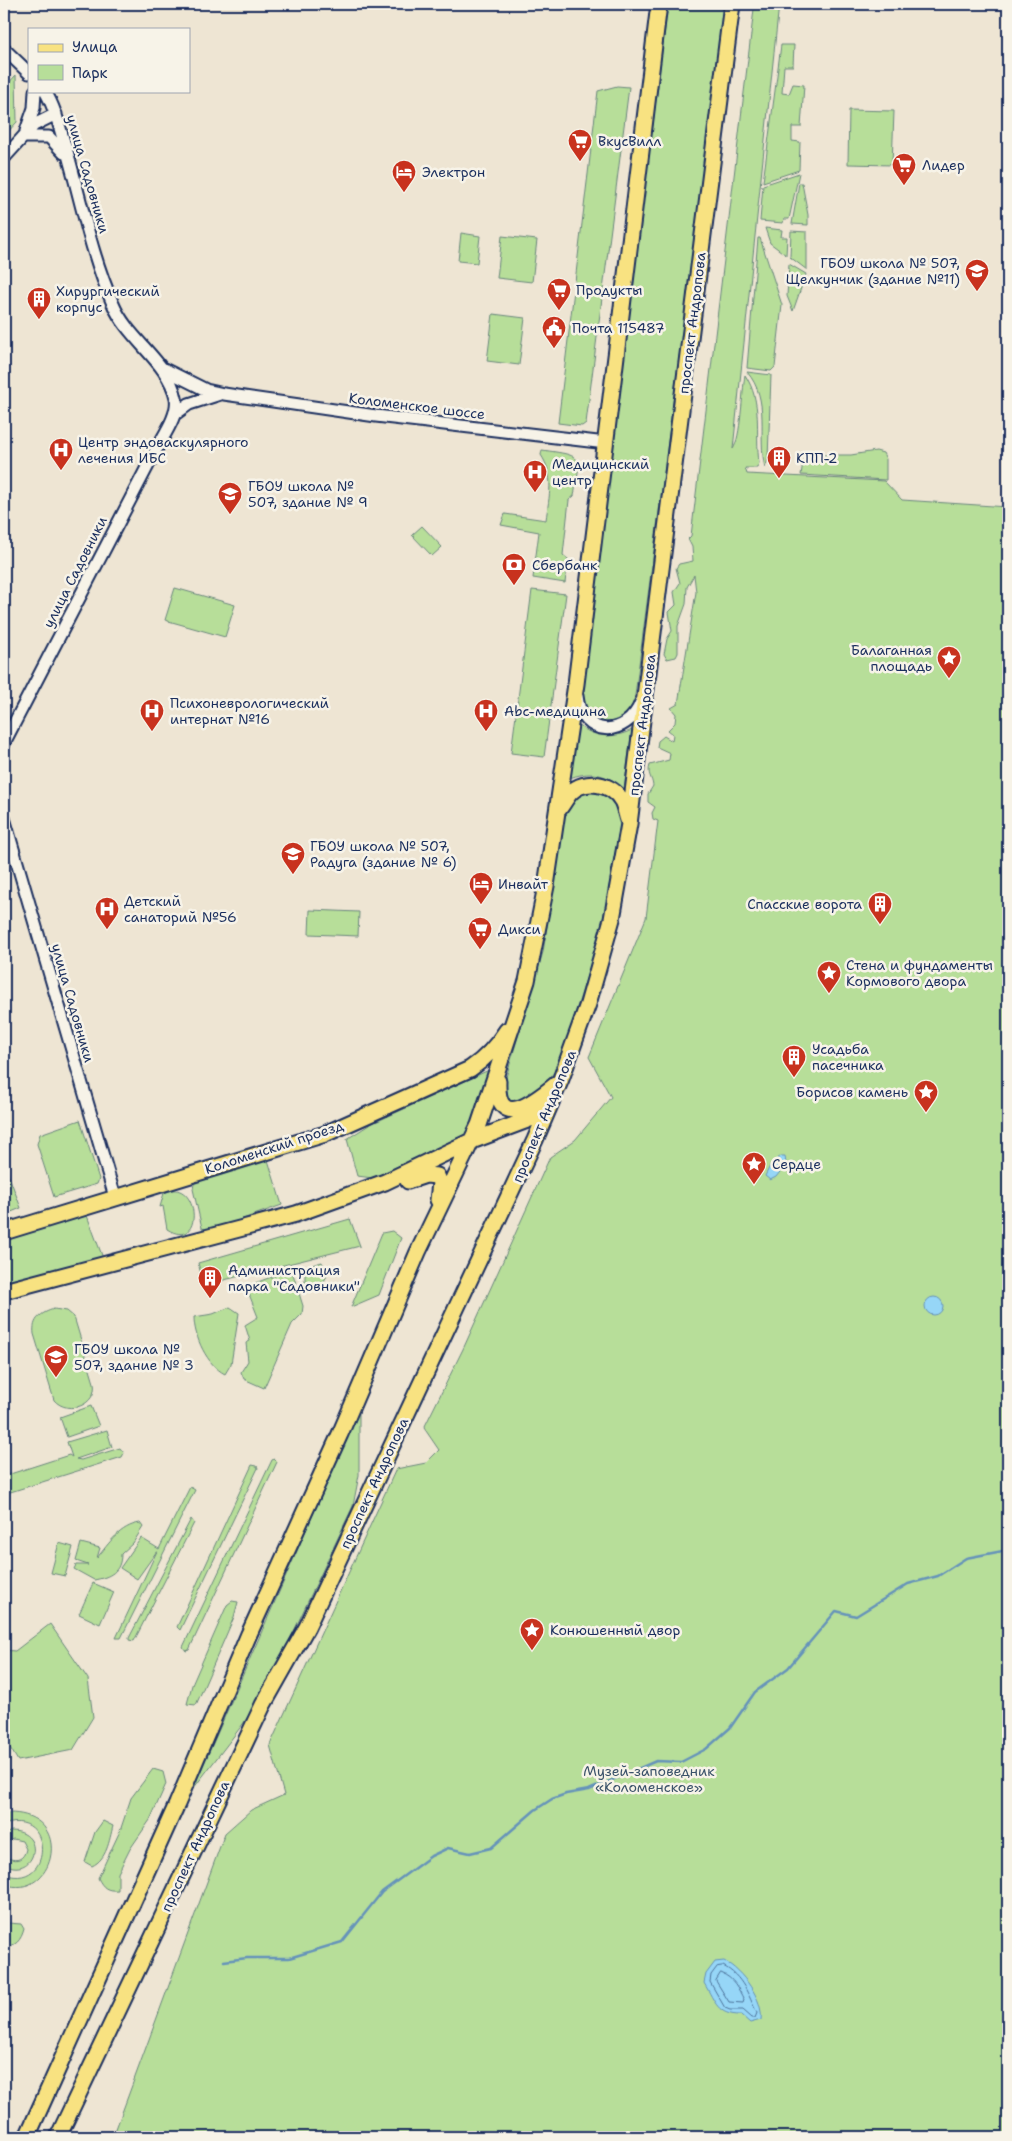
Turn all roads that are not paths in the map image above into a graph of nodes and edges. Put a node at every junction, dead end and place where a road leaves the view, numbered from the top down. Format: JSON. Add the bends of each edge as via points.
{"nodes":[{"id":1,"x":659,"y":4,"type":"edge"},
{"id":2,"x":732,"y":4,"type":"edge"},
{"id":3,"x":4,"y":49,"type":"edge"},
{"id":4,"x":28,"y":72,"type":"edge"},
{"id":5,"x":35,"y":92,"type":"edge"},
{"id":6,"x":45,"y":92,"type":"edge"},
{"id":7,"x":56,"y":114,"type":"junction"},
{"id":8,"x":23,"y":137,"type":"junction"},
{"id":9,"x":4,"y":158,"type":"edge"},
{"id":10,"x":69,"y":160,"type":"junction"},
{"id":11,"x":160,"y":366,"type":"junction"},
{"id":12,"x":191,"y":382,"type":"junction"},
{"id":13,"x":224,"y":394,"type":"junction"},
{"id":14,"x":175,"y":396,"type":"junction"},
{"id":15,"x":192,"y":403,"type":"junction"},
{"id":16,"x":174,"y":415,"type":"junction"},
{"id":17,"x":606,"y":443,"type":"junction"},
{"id":18,"x":576,"y":684,"type":"junction"},
{"id":19,"x":647,"y":686,"type":"junction"},
{"id":20,"x":4,"y":743,"type":"edge"},
{"id":21,"x":556,"y":813,"type":"junction"},
{"id":22,"x":4,"y":818,"type":"edge"},
{"id":23,"x":629,"y":824,"type":"junction"},
{"id":24,"x":517,"y":1014,"type":"junction"},
{"id":25,"x":498,"y":1072,"type":"junction"},
{"id":26,"x":562,"y":1079,"type":"junction"},
{"id":27,"x":551,"y":1102,"type":"junction"},
{"id":28,"x":469,"y":1142,"type":"junction"},
{"id":29,"x":369,"y":1189,"type":"junction"},
{"id":30,"x":115,"y":1197,"type":"junction"},
{"id":31,"x":437,"y":1210,"type":"junction"},
{"id":32,"x":4,"y":1232,"type":"edge"},
{"id":33,"x":4,"y":1290,"type":"edge"},
{"id":34,"x":27,"y":2137,"type":"edge"},
{"id":35,"x":58,"y":2137,"type":"edge"}],
"edges":[{"from":1,"to":17,"type":"main road"},
{"from":2,"to":19,"type":"main road","name":"проспект Андропова"},
{"from":3,"to":4,"type":"street"},
{"from":5,"to":8,"type":"street","via":[[34,108]]},
{"from":6,"to":7,"type":"street","name":"улица Садовники"},
{"from":7,"to":8,"type":"street","via":[[41,120]]},
{"from":7,"to":10,"type":"street","name":"улица Садовники"},
{"from":8,"to":9,"type":"street"},
{"from":8,"to":10,"type":"street","via":[[49,137]]},
{"from":10,"to":11,"type":"street","name":"улица Садовники","via":[[92,245],[113,306],[129,332]]},
{"from":11,"to":12,"type":"street","name":"улица Садовники"},
{"from":11,"to":14,"type":"street","name":"улица Садовники"},
{"from":12,"to":13,"type":"street","name":"Коломенское шоссе"},
{"from":12,"to":14,"type":"street","via":[[177,384]]},
{"from":12,"to":15,"type":"street","via":[[199,393]]},
{"from":13,"to":15,"type":"street","name":"Коломенское шоссе"},
{"from":13,"to":17,"type":"street","name":"Коломенское шоссе"},
{"from":14,"to":15,"type":"street","via":[[183,404]]},
{"from":14,"to":16,"type":"street","name":"улица Садовники"},
{"from":15,"to":16,"type":"street","name":"улица Садовники"},
{"from":16,"to":20,"type":"street","name":"улица Садовники"},
{"from":17,"to":18,"type":"main road"},
{"from":18,"to":19,"type":"street","via":[[578,707],[583,716],[595,726],[611,729],[633,718]]},
{"from":18,"to":21,"type":"main road"},
{"from":19,"to":23,"type":"main road","name":"проспект Андропова"},
{"from":21,"to":23,"type":"main road","via":[[572,792],[584,785],[596,784],[617,795]]},
{"from":21,"to":24,"type":"main road","via":[[528,981]]},
{"from":22,"to":30,"type":"street","name":"улица Садовники"},
{"from":23,"to":26,"type":"main road","name":"проспект Андропова","via":[[609,928],[588,1004]]},
{"from":24,"to":25,"type":"main road"},
{"from":24,"to":30,"type":"main road","name":"Коломенский проезд","via":[[498,1044],[470,1068],[325,1134]]},
{"from":25,"to":26,"type":"main road","via":[[498,1098],[503,1106],[513,1110],[534,1102]]},
{"from":25,"to":28,"type":"main road"},
{"from":26,"to":27,"type":"main road","name":"проспект Андропова"},
{"from":27,"to":28,"type":"main road","via":[[530,1119]]},
{"from":27,"to":35,"type":"main road","name":"проспект Андропова","via":[[307,1627],[263,1705]]},
{"from":28,"to":29,"type":"main road"},
{"from":28,"to":31,"type":"main road"},
{"from":29,"to":31,"type":"main road","via":[[378,1191],[426,1175],[437,1176],[440,1188]]},
{"from":29,"to":33,"type":"main road","via":[[296,1214]]},
{"from":30,"to":32,"type":"main road","name":"Коломенский проезд"},
{"from":31,"to":34,"type":"main road"}]}
